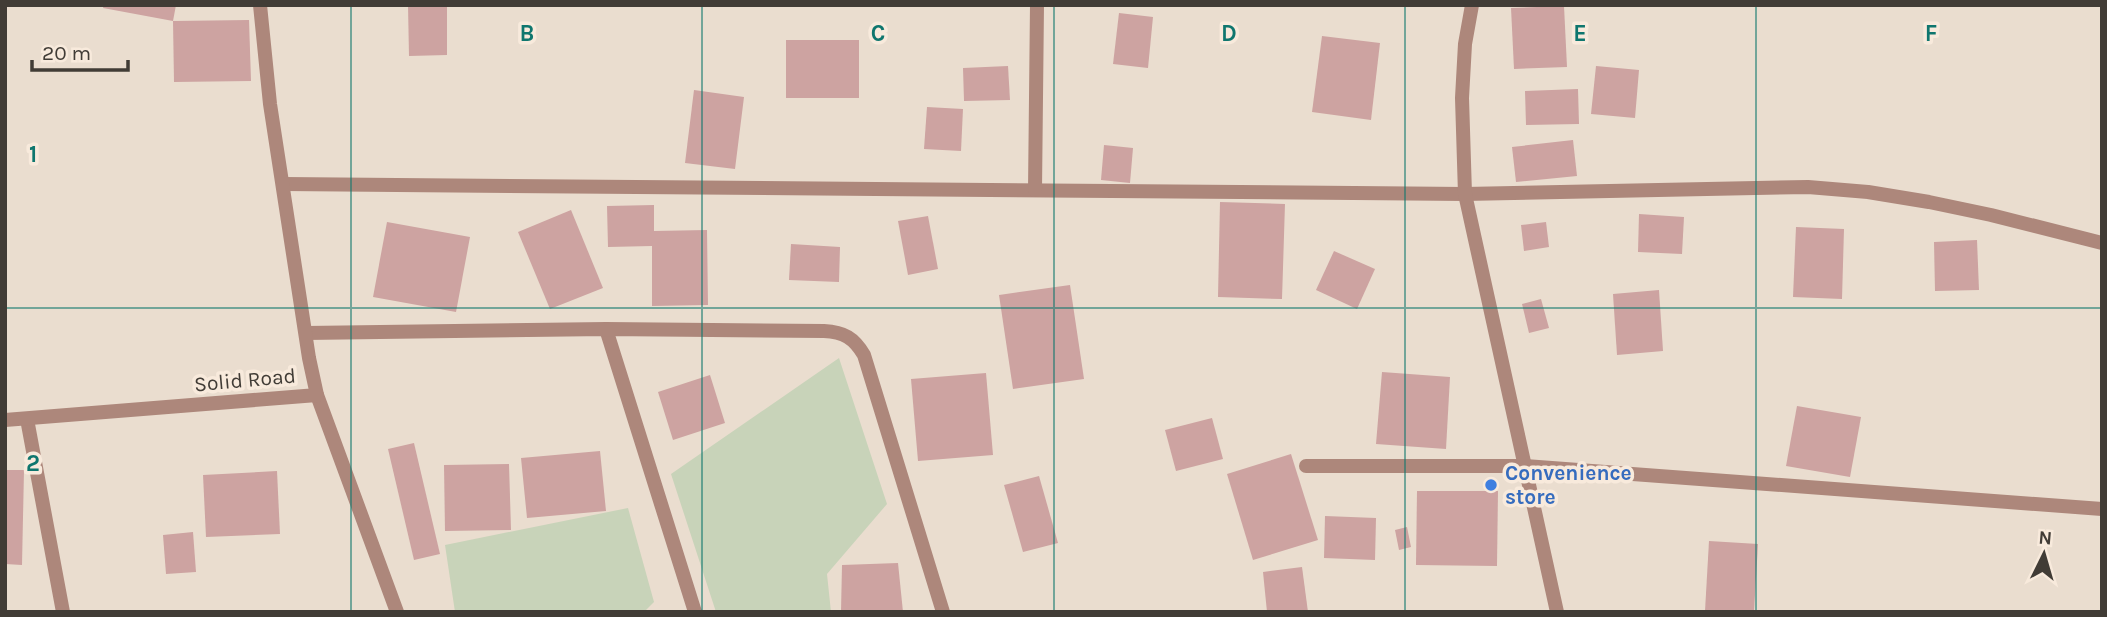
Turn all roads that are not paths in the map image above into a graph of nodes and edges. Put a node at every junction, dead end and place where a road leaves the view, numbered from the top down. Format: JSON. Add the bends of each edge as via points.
{"nodes":[{"id":1,"x":260,"y":5,"type":"edge"},
{"id":2,"x":1037,"y":5,"type":"edge"},
{"id":3,"x":1472,"y":5,"type":"edge"},
{"id":4,"x":284,"y":184,"type":"junction"},
{"id":5,"x":1035,"y":190,"type":"junction"},
{"id":6,"x":1465,"y":194,"type":"junction"},
{"id":7,"x":2102,"y":243,"type":"edge"},
{"id":8,"x":606,"y":329,"type":"junction"},
{"id":9,"x":306,"y":333,"type":"junction"},
{"id":10,"x":317,"y":395,"type":"junction"},
{"id":11,"x":27,"y":419,"type":"junction"},
{"id":12,"x":5,"y":420,"type":"edge"},
{"id":13,"x":1306,"y":466,"type":"dead end"},
{"id":14,"x":1525,"y":466,"type":"junction"},
{"id":15,"x":2102,"y":509,"type":"edge"},
{"id":16,"x":63,"y":612,"type":"edge"},
{"id":17,"x":397,"y":612,"type":"edge"},
{"id":18,"x":695,"y":612,"type":"edge"},
{"id":19,"x":943,"y":612,"type":"edge"},
{"id":20,"x":1558,"y":612,"type":"edge"}],
"edges":[{"from":1,"to":4,"type":"street","name":"Solid Road"},
{"from":2,"to":5,"type":"street"},
{"from":3,"to":6,"type":"street","via":[[1462,99]]},
{"from":4,"to":5,"type":"street"},
{"from":4,"to":9,"type":"street","name":"Solid Road"},
{"from":5,"to":6,"type":"street"},
{"from":6,"to":7,"type":"street","via":[[1808,187],[1929,202]]},
{"from":6,"to":14,"type":"street"},
{"from":8,"to":9,"type":"street"},
{"from":8,"to":18,"type":"street"},
{"from":8,"to":19,"type":"street","via":[[824,331],[838,332],[857,343]]},
{"from":9,"to":10,"type":"street","name":"Solid Road"},
{"from":10,"to":11,"type":"street","name":"Solid Road"},
{"from":10,"to":17,"type":"street"},
{"from":11,"to":12,"type":"street","name":"Solid Road"},
{"from":11,"to":16,"type":"street"},
{"from":13,"to":14,"type":"street"},
{"from":14,"to":15,"type":"street"},
{"from":14,"to":20,"type":"street"}]}
